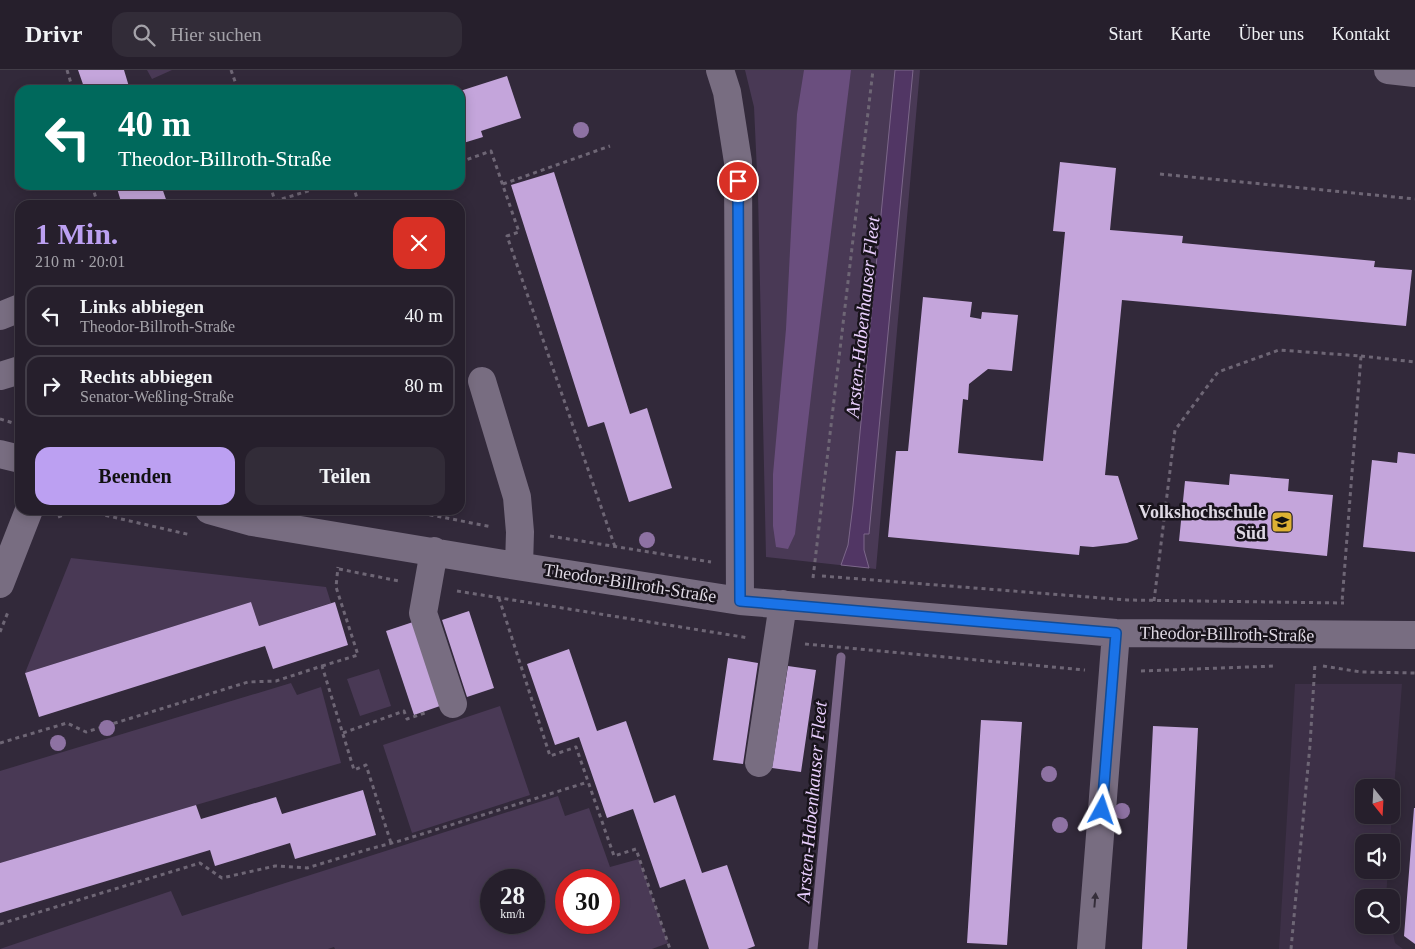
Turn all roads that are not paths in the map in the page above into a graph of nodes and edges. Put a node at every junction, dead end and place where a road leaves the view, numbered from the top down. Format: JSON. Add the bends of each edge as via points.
{"nodes":[{"id":1,"x":720,"y":70,"type":"edge"},
{"id":2,"x":1388,"y":70,"type":"edge"},
{"id":3,"x":1415,"y":73,"type":"edge"},
{"id":4,"x":15,"y":310,"type":"edge"},
{"id":5,"x":0,"y":316,"type":"edge"},
{"id":6,"x":15,"y":372,"type":"edge"},
{"id":7,"x":0,"y":376,"type":"edge"},
{"id":8,"x":482,"y":381,"type":"dead end"},
{"id":9,"x":0,"y":454,"type":"edge"},
{"id":10,"x":15,"y":458,"type":"edge"},
{"id":11,"x":28,"y":515,"type":"edge"},
{"id":12,"x":227,"y":515,"type":"edge"},
{"id":13,"x":434,"y":551,"type":"junction"},
{"id":14,"x":511,"y":565,"type":"junction"},
{"id":15,"x":0,"y":584,"type":"edge"},
{"id":16,"x":740,"y":601,"type":"junction"},
{"id":17,"x":783,"y":604,"type":"junction"},
{"id":18,"x":1116,"y":633,"type":"junction"},
{"id":19,"x":1415,"y":635,"type":"edge"},
{"id":20,"x":453,"y":704,"type":"road end"},
{"id":21,"x":759,"y":762,"type":"dead end"},
{"id":22,"x":1091,"y":949,"type":"edge"}],
"edges":[{"from":1,"to":16,"type":"street","via":[[727,92],[738,162]]},
{"from":2,"to":3,"type":"street"},
{"from":4,"to":5,"type":"street"},
{"from":6,"to":7,"type":"street"},
{"from":8,"to":14,"type":"street","via":[[517,497],[520,532]]},
{"from":9,"to":10,"type":"street"},
{"from":11,"to":15,"type":"street"},
{"from":12,"to":13,"type":"street","name":"Theodor-Billroth-Straße","via":[[252,522]]},
{"from":13,"to":14,"type":"street","name":"Theodor-Billroth-Straße"},
{"from":13,"to":20,"type":"street","via":[[423,614]]},
{"from":14,"to":16,"type":"street","name":"Theodor-Billroth-Straße"},
{"from":16,"to":17,"type":"street","name":"Theodor-Billroth-Straße"},
{"from":17,"to":18,"type":"street","name":"Theodor-Billroth-Straße"},
{"from":17,"to":21,"type":"street"},
{"from":18,"to":19,"type":"street","name":"Theodor-Billroth-Straße"},
{"from":22,"to":18,"type":"street","one_way":true}]}
